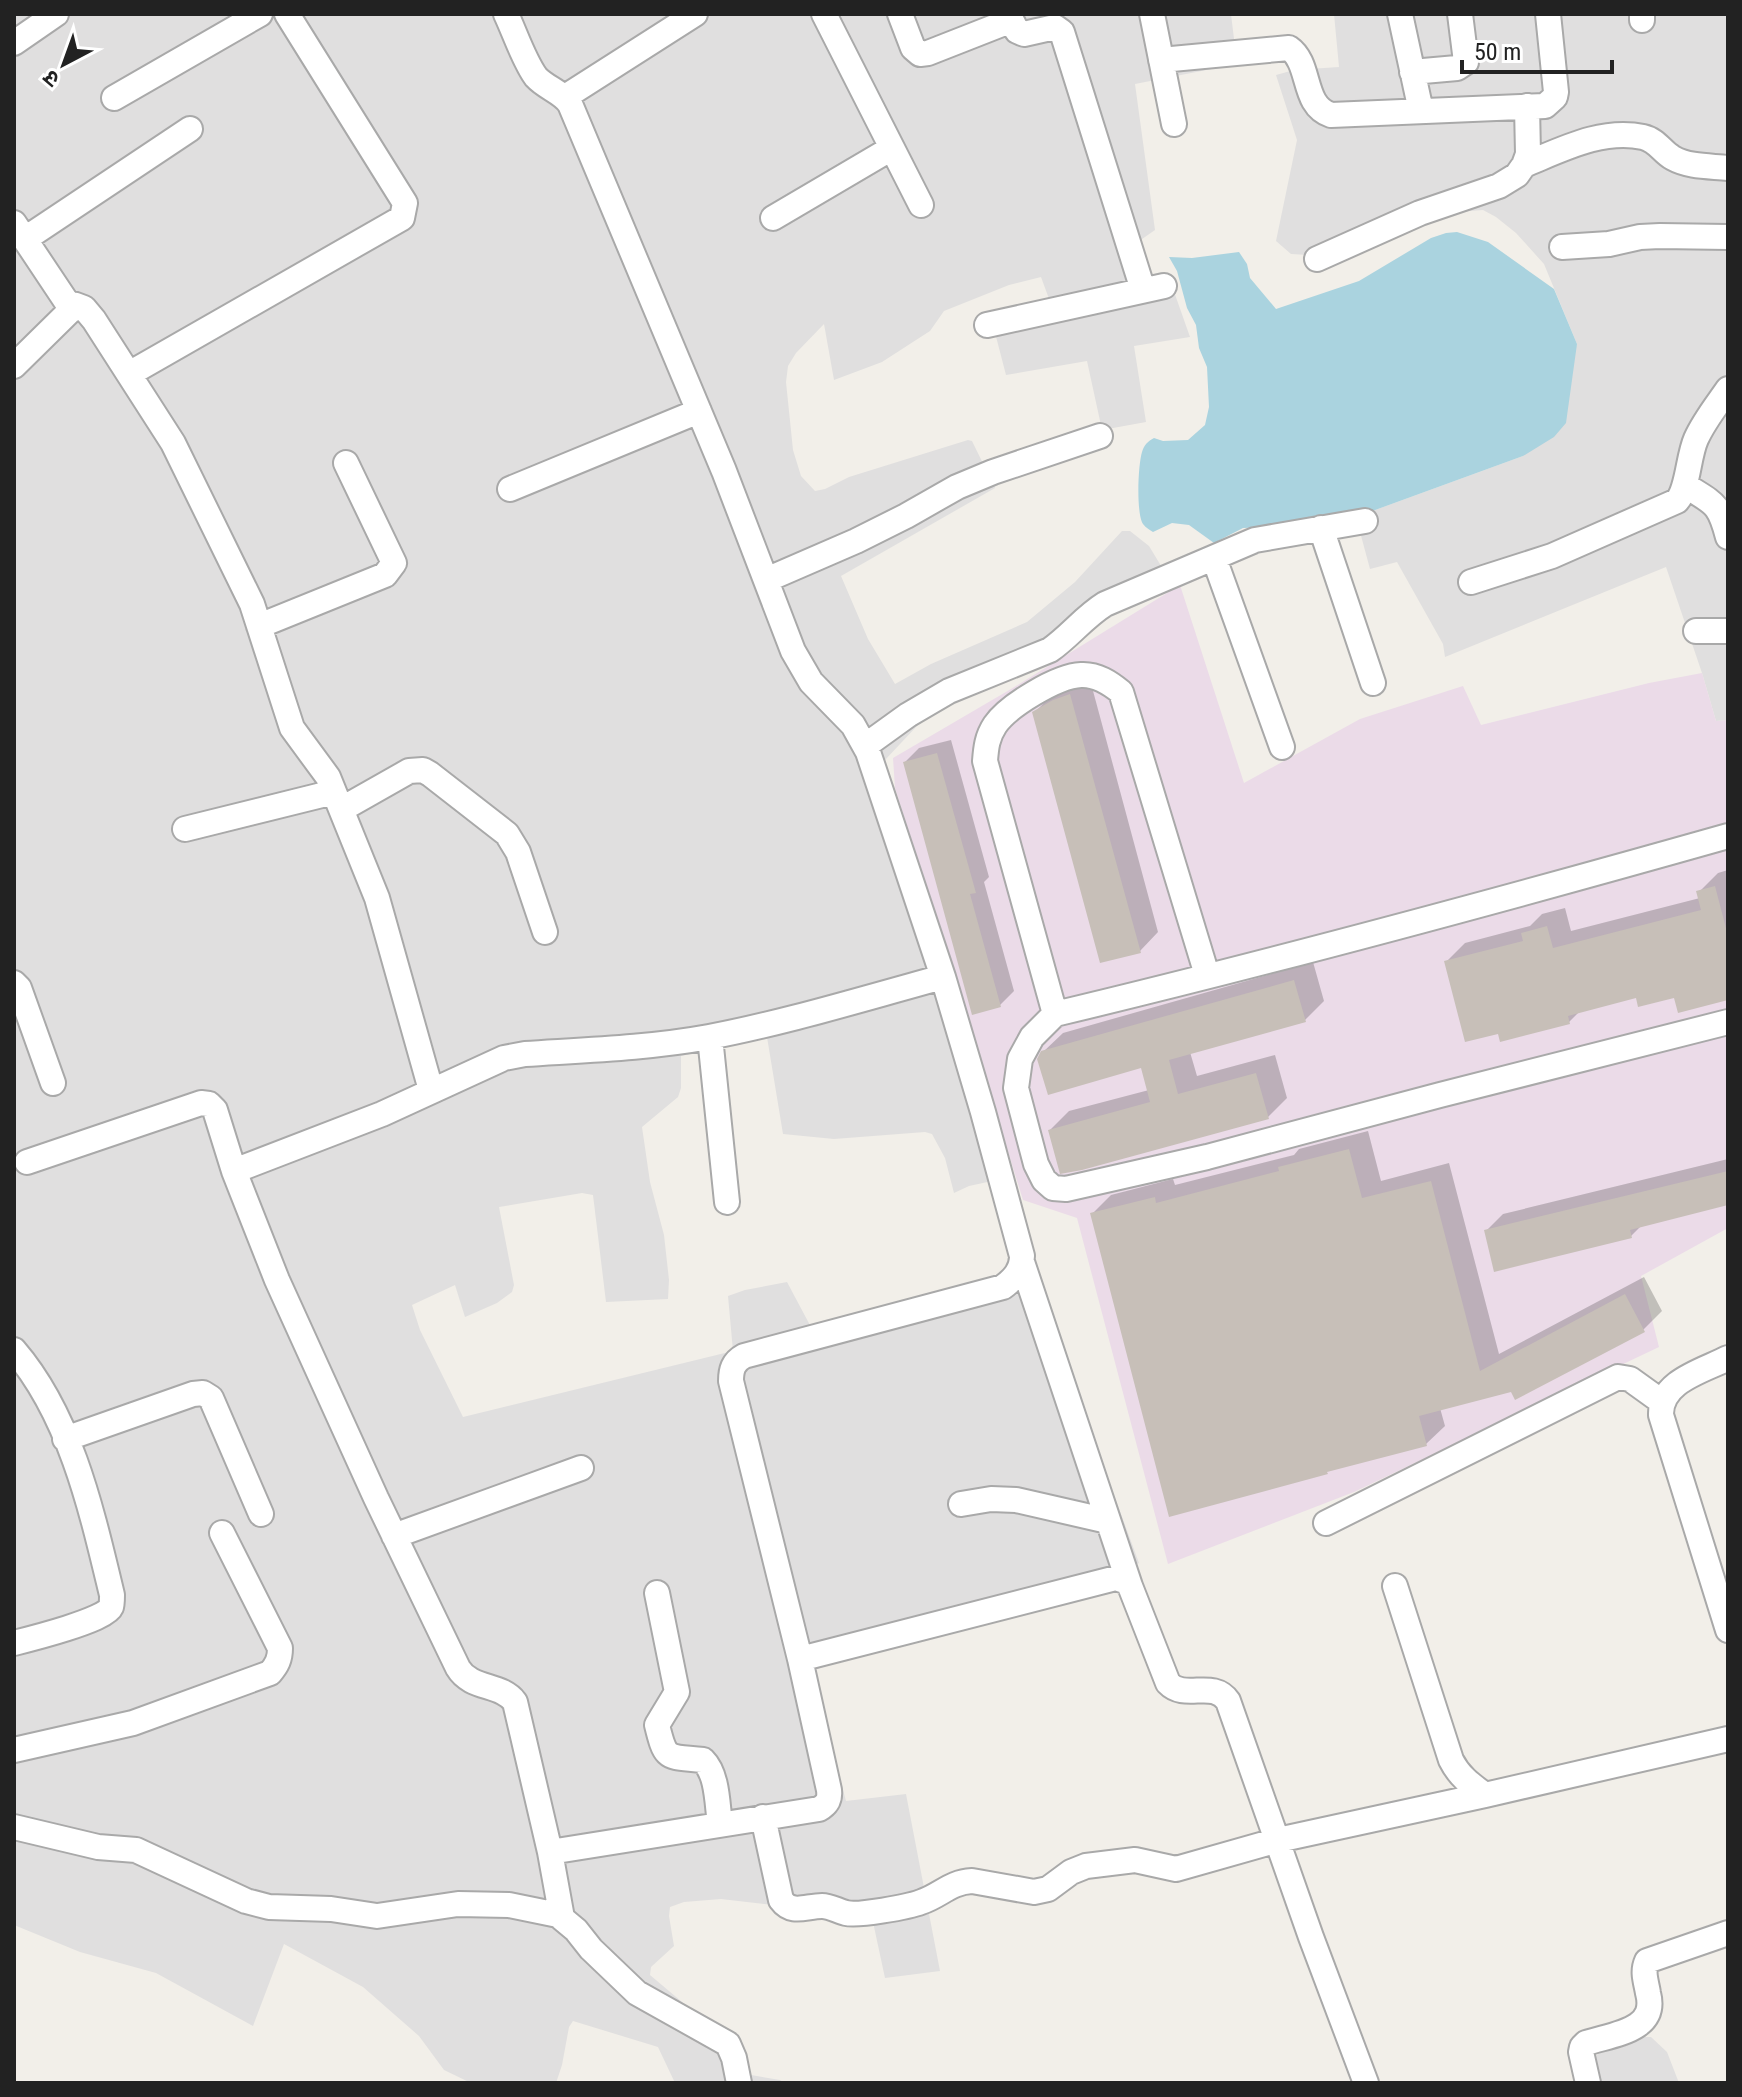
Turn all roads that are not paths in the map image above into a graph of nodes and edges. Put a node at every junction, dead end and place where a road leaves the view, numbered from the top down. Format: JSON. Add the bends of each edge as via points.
{"nodes":[{"id":1,"x":56,"y":14,"type":"edge"},
{"id":2,"x":260,"y":14,"type":"edge"},
{"id":3,"x":287,"y":14,"type":"edge"},
{"id":4,"x":506,"y":14,"type":"edge"},
{"id":5,"x":695,"y":14,"type":"edge"},
{"id":6,"x":824,"y":14,"type":"edge"},
{"id":7,"x":900,"y":14,"type":"edge"},
{"id":8,"x":1152,"y":14,"type":"edge"},
{"id":9,"x":1400,"y":14,"type":"edge"},
{"id":10,"x":1460,"y":14,"type":"edge"},
{"id":11,"x":1548,"y":14,"type":"edge"},
{"id":12,"x":1062,"y":21,"type":"edge"},
{"id":13,"x":1027,"y":23,"type":"edge"},
{"id":14,"x":14,"y":43,"type":"edge"},
{"id":15,"x":1161,"y":60,"type":"junction"},
{"id":16,"x":1412,"y":72,"type":"junction"},
{"id":17,"x":565,"y":97,"type":"junction"},
{"id":18,"x":114,"y":98,"type":"dead end"},
{"id":19,"x":1527,"y":106,"type":"junction"},
{"id":20,"x":1421,"y":111,"type":"junction"},
{"id":21,"x":1174,"y":124,"type":"dead end"},
{"id":22,"x":190,"y":129,"type":"dead end"},
{"id":23,"x":892,"y":148,"type":"junction"},
{"id":24,"x":1524,"y":165,"type":"junction"},
{"id":25,"x":1728,"y":168,"type":"edge"},
{"id":26,"x":921,"y":205,"type":"dead end"},
{"id":27,"x":773,"y":218,"type":"dead end"},
{"id":28,"x":20,"y":231,"type":"edge"},
{"id":29,"x":1728,"y":237,"type":"edge"},
{"id":30,"x":1562,"y":247,"type":"dead end"},
{"id":31,"x":1317,"y":259,"type":"dead end"},
{"id":32,"x":72,"y":310,"type":"junction"},
{"id":33,"x":987,"y":325,"type":"dead end"},
{"id":34,"x":14,"y":366,"type":"edge"},
{"id":35,"x":129,"y":374,"type":"junction"},
{"id":36,"x":1728,"y":389,"type":"edge"},
{"id":37,"x":699,"y":411,"type":"junction"},
{"id":38,"x":1100,"y":436,"type":"dead end"},
{"id":39,"x":346,"y":463,"type":"dead end"},
{"id":40,"x":1685,"y":485,"type":"junction"},
{"id":41,"x":510,"y":489,"type":"dead end"},
{"id":42,"x":1365,"y":521,"type":"dead end"},
{"id":43,"x":1321,"y":528,"type":"junction"},
{"id":44,"x":1728,"y":537,"type":"edge"},
{"id":45,"x":1214,"y":558,"type":"junction"},
{"id":46,"x":766,"y":580,"type":"junction"},
{"id":47,"x":1471,"y":582,"type":"dead end"},
{"id":48,"x":259,"y":626,"type":"junction"},
{"id":49,"x":1696,"y":631,"type":"dead end"},
{"id":50,"x":1728,"y":631,"type":"edge"},
{"id":51,"x":1373,"y":683,"type":"dead end"},
{"id":52,"x":865,"y":746,"type":"junction"},
{"id":53,"x":1282,"y":747,"type":"dead end"},
{"id":54,"x":338,"y":801,"type":"junction"},
{"id":55,"x":185,"y":829,"type":"dead end"},
{"id":56,"x":1728,"y":836,"type":"edge"},
{"id":57,"x":545,"y":932,"type":"dead end"},
{"id":58,"x":1207,"y":975,"type":"junction"},
{"id":59,"x":943,"y":977,"type":"junction"},
{"id":60,"x":14,"y":983,"type":"edge"},
{"id":61,"x":1055,"y":1014,"type":"junction"},
{"id":62,"x":1728,"y":1022,"type":"edge"},
{"id":63,"x":710,"y":1037,"type":"junction"},
{"id":64,"x":53,"y":1083,"type":"dead end"},
{"id":65,"x":431,"y":1090,"type":"junction"},
{"id":66,"x":27,"y":1162,"type":"dead end"},
{"id":67,"x":234,"y":1171,"type":"junction"},
{"id":68,"x":727,"y":1202,"type":"dead end"},
{"id":69,"x":1022,"y":1262,"type":"junction"},
{"id":70,"x":14,"y":1350,"type":"edge"},
{"id":71,"x":1728,"y":1358,"type":"edge"},
{"id":72,"x":1662,"y":1402,"type":"junction"},
{"id":73,"x":65,"y":1439,"type":"junction"},
{"id":74,"x":581,"y":1468,"type":"dead end"},
{"id":75,"x":961,"y":1504,"type":"dead end"},
{"id":76,"x":261,"y":1514,"type":"dead end"},
{"id":77,"x":1108,"y":1521,"type":"junction"},
{"id":78,"x":1326,"y":1523,"type":"dead end"},
{"id":79,"x":222,"y":1533,"type":"dead end"},
{"id":80,"x":394,"y":1536,"type":"junction"},
{"id":81,"x":1130,"y":1586,"type":"junction"},
{"id":82,"x":1395,"y":1586,"type":"dead end"},
{"id":83,"x":657,"y":1593,"type":"dead end"},
{"id":84,"x":1728,"y":1630,"type":"edge"},
{"id":85,"x":14,"y":1643,"type":"edge"},
{"id":86,"x":800,"y":1659,"type":"junction"},
{"id":87,"x":1728,"y":1739,"type":"edge"},
{"id":88,"x":14,"y":1750,"type":"edge"},
{"id":89,"x":1485,"y":1795,"type":"junction"},
{"id":90,"x":763,"y":1817,"type":"junction"},
{"id":91,"x":15,"y":1823,"type":"edge"},
{"id":92,"x":720,"y":1824,"type":"junction"},
{"id":93,"x":1278,"y":1840,"type":"junction"},
{"id":94,"x":550,"y":1852,"type":"junction"},
{"id":95,"x":562,"y":1918,"type":"junction"},
{"id":96,"x":1728,"y":1933,"type":"edge"},
{"id":97,"x":739,"y":2083,"type":"edge"},
{"id":98,"x":1366,"y":2083,"type":"edge"},
{"id":99,"x":1588,"y":2083,"type":"edge"}],
"edges":[{"from":1,"to":14,"type":"street"},
{"from":2,"to":18,"type":"street"},
{"from":3,"to":35,"type":"street","via":[[405,203],[402,218]]},
{"from":4,"to":17,"type":"street","via":[[533,72]]},
{"from":5,"to":17,"type":"street"},
{"from":6,"to":23,"type":"street"},
{"from":7,"to":13,"type":"street","via":[[920,54],[1007,22],[1020,33]]},
{"from":8,"to":15,"type":"street"},
{"from":9,"to":16,"type":"street"},
{"from":10,"to":16,"type":"street","via":[[1466,62],[1457,68]]},
{"from":11,"to":19,"type":"street","via":[[1555,97],[1545,106]]},
{"from":12,"to":13,"type":"street","via":[[1055,27]]},
{"from":12,"to":33,"type":"street","via":[[1153,288]]},
{"from":15,"to":20,"type":"street","via":[[1285,47],[1298,56],[1314,103],[1325,113]]},
{"from":15,"to":21,"type":"street"},
{"from":16,"to":20,"type":"street"},
{"from":17,"to":37,"type":"street"},
{"from":19,"to":20,"type":"street"},
{"from":19,"to":24,"type":"street"},
{"from":22,"to":28,"type":"street"},
{"from":23,"to":26,"type":"street"},
{"from":23,"to":27,"type":"street"},
{"from":24,"to":25,"type":"street","via":[[1578,143],[1621,135],[1655,141],[1684,163]]},
{"from":24,"to":31,"type":"street","via":[[1499,186],[1420,213]]},
{"from":28,"to":32,"type":"street"},
{"from":29,"to":30,"type":"street","via":[[1640,237]]},
{"from":32,"to":34,"type":"street"},
{"from":32,"to":35,"type":"street","via":[[76,305],[84,308]]},
{"from":35,"to":48,"type":"street","via":[[173,443]]},
{"from":36,"to":40,"type":"street","via":[[1696,439]]},
{"from":37,"to":41,"type":"street"},
{"from":37,"to":46,"type":"street"},
{"from":38,"to":46,"type":"street","via":[[957,487],[856,541]]},
{"from":39,"to":48,"type":"street","via":[[394,563],[385,575]]},
{"from":40,"to":44,"type":"street","via":[[1722,513]]},
{"from":40,"to":47,"type":"street","via":[[1677,501],[1552,556]]},
{"from":42,"to":43,"type":"street"},
{"from":43,"to":45,"type":"street","via":[[1255,540]]},
{"from":43,"to":51,"type":"street"},
{"from":45,"to":52,"type":"street","via":[[1105,604],[1050,650],[949,691]]},
{"from":45,"to":53,"type":"street"},
{"from":46,"to":52,"type":"street","via":[[801,666]]},
{"from":48,"to":54,"type":"street","via":[[292,728],[328,777]]},
{"from":49,"to":50,"type":"street"},
{"from":52,"to":59,"type":"street"},
{"from":54,"to":55,"type":"street"},
{"from":54,"to":57,"type":"street","via":[[409,771],[430,774],[507,834]]},
{"from":54,"to":65,"type":"street","via":[[377,898]]},
{"from":56,"to":58,"type":"street"},
{"from":58,"to":61,"type":"street"},
{"from":58,"to":61,"type":"street","via":[[1121,692],[1105,680],[1082,675],[1048,686],[996,723],[985,761]]},
{"from":59,"to":63,"type":"street"},
{"from":59,"to":69,"type":"street"},
{"from":60,"to":64,"type":"street"},
{"from":61,"to":62,"type":"street","via":[[1032,1037],[1020,1059],[1016,1088],[1036,1164],[1053,1188],[1066,1189]]},
{"from":63,"to":65,"type":"street","via":[[504,1058]]},
{"from":63,"to":68,"type":"street"},
{"from":65,"to":67,"type":"street"},
{"from":66,"to":67,"type":"street","via":[[201,1103],[215,1110]]},
{"from":67,"to":80,"type":"street","via":[[277,1280]]},
{"from":69,"to":77,"type":"street"},
{"from":69,"to":86,"type":"street","via":[[1003,1287],[744,1356],[734,1364],[731,1381]]},
{"from":70,"to":73,"type":"street","via":[[49,1402]]},
{"from":71,"to":72,"type":"street","via":[[1679,1383]]},
{"from":72,"to":78,"type":"street","via":[[1630,1379],[1618,1377]]},
{"from":72,"to":84,"type":"street","via":[[1661,1415]]},
{"from":73,"to":76,"type":"street","via":[[203,1393],[211,1398]]},
{"from":73,"to":85,"type":"street","via":[[86,1490],[112,1607],[97,1617]]},
{"from":74,"to":80,"type":"street"},
{"from":75,"to":77,"type":"street","via":[[1016,1500]]},
{"from":77,"to":81,"type":"street"},
{"from":79,"to":88,"type":"street","via":[[280,1648],[276,1667],[133,1723]]},
{"from":80,"to":94,"type":"street","via":[[461,1674],[515,1702]]},
{"from":81,"to":86,"type":"street","via":[[1116,1578]]},
{"from":81,"to":93,"type":"street","via":[[1172,1688],[1225,1695]]},
{"from":82,"to":89,"type":"street","via":[[1451,1760],[1465,1781]]},
{"from":83,"to":92,"type":"street","via":[[677,1692],[657,1725],[663,1748],[669,1755],[706,1763]]},
{"from":86,"to":90,"type":"street","via":[[830,1797],[819,1809]]},
{"from":87,"to":89,"type":"street"},
{"from":89,"to":93,"type":"street"},
{"from":90,"to":92,"type":"street"},
{"from":90,"to":93,"type":"street","via":[[785,1905],[854,1914],[922,1902],[963,1881],[1042,1891],[1086,1866],[1135,1860],[1176,1869]]},
{"from":91,"to":95,"type":"street","via":[[98,1847],[136,1850],[269,1907],[377,1916],[458,1904],[509,1905]]},
{"from":92,"to":94,"type":"street"},
{"from":93,"to":98,"type":"street"},
{"from":94,"to":95,"type":"street"},
{"from":95,"to":97,"type":"street","via":[[637,1993],[728,2044]]},
{"from":96,"to":99,"type":"street","via":[[1647,1961],[1644,1975],[1651,2002],[1646,2018],[1582,2047]]}]}
